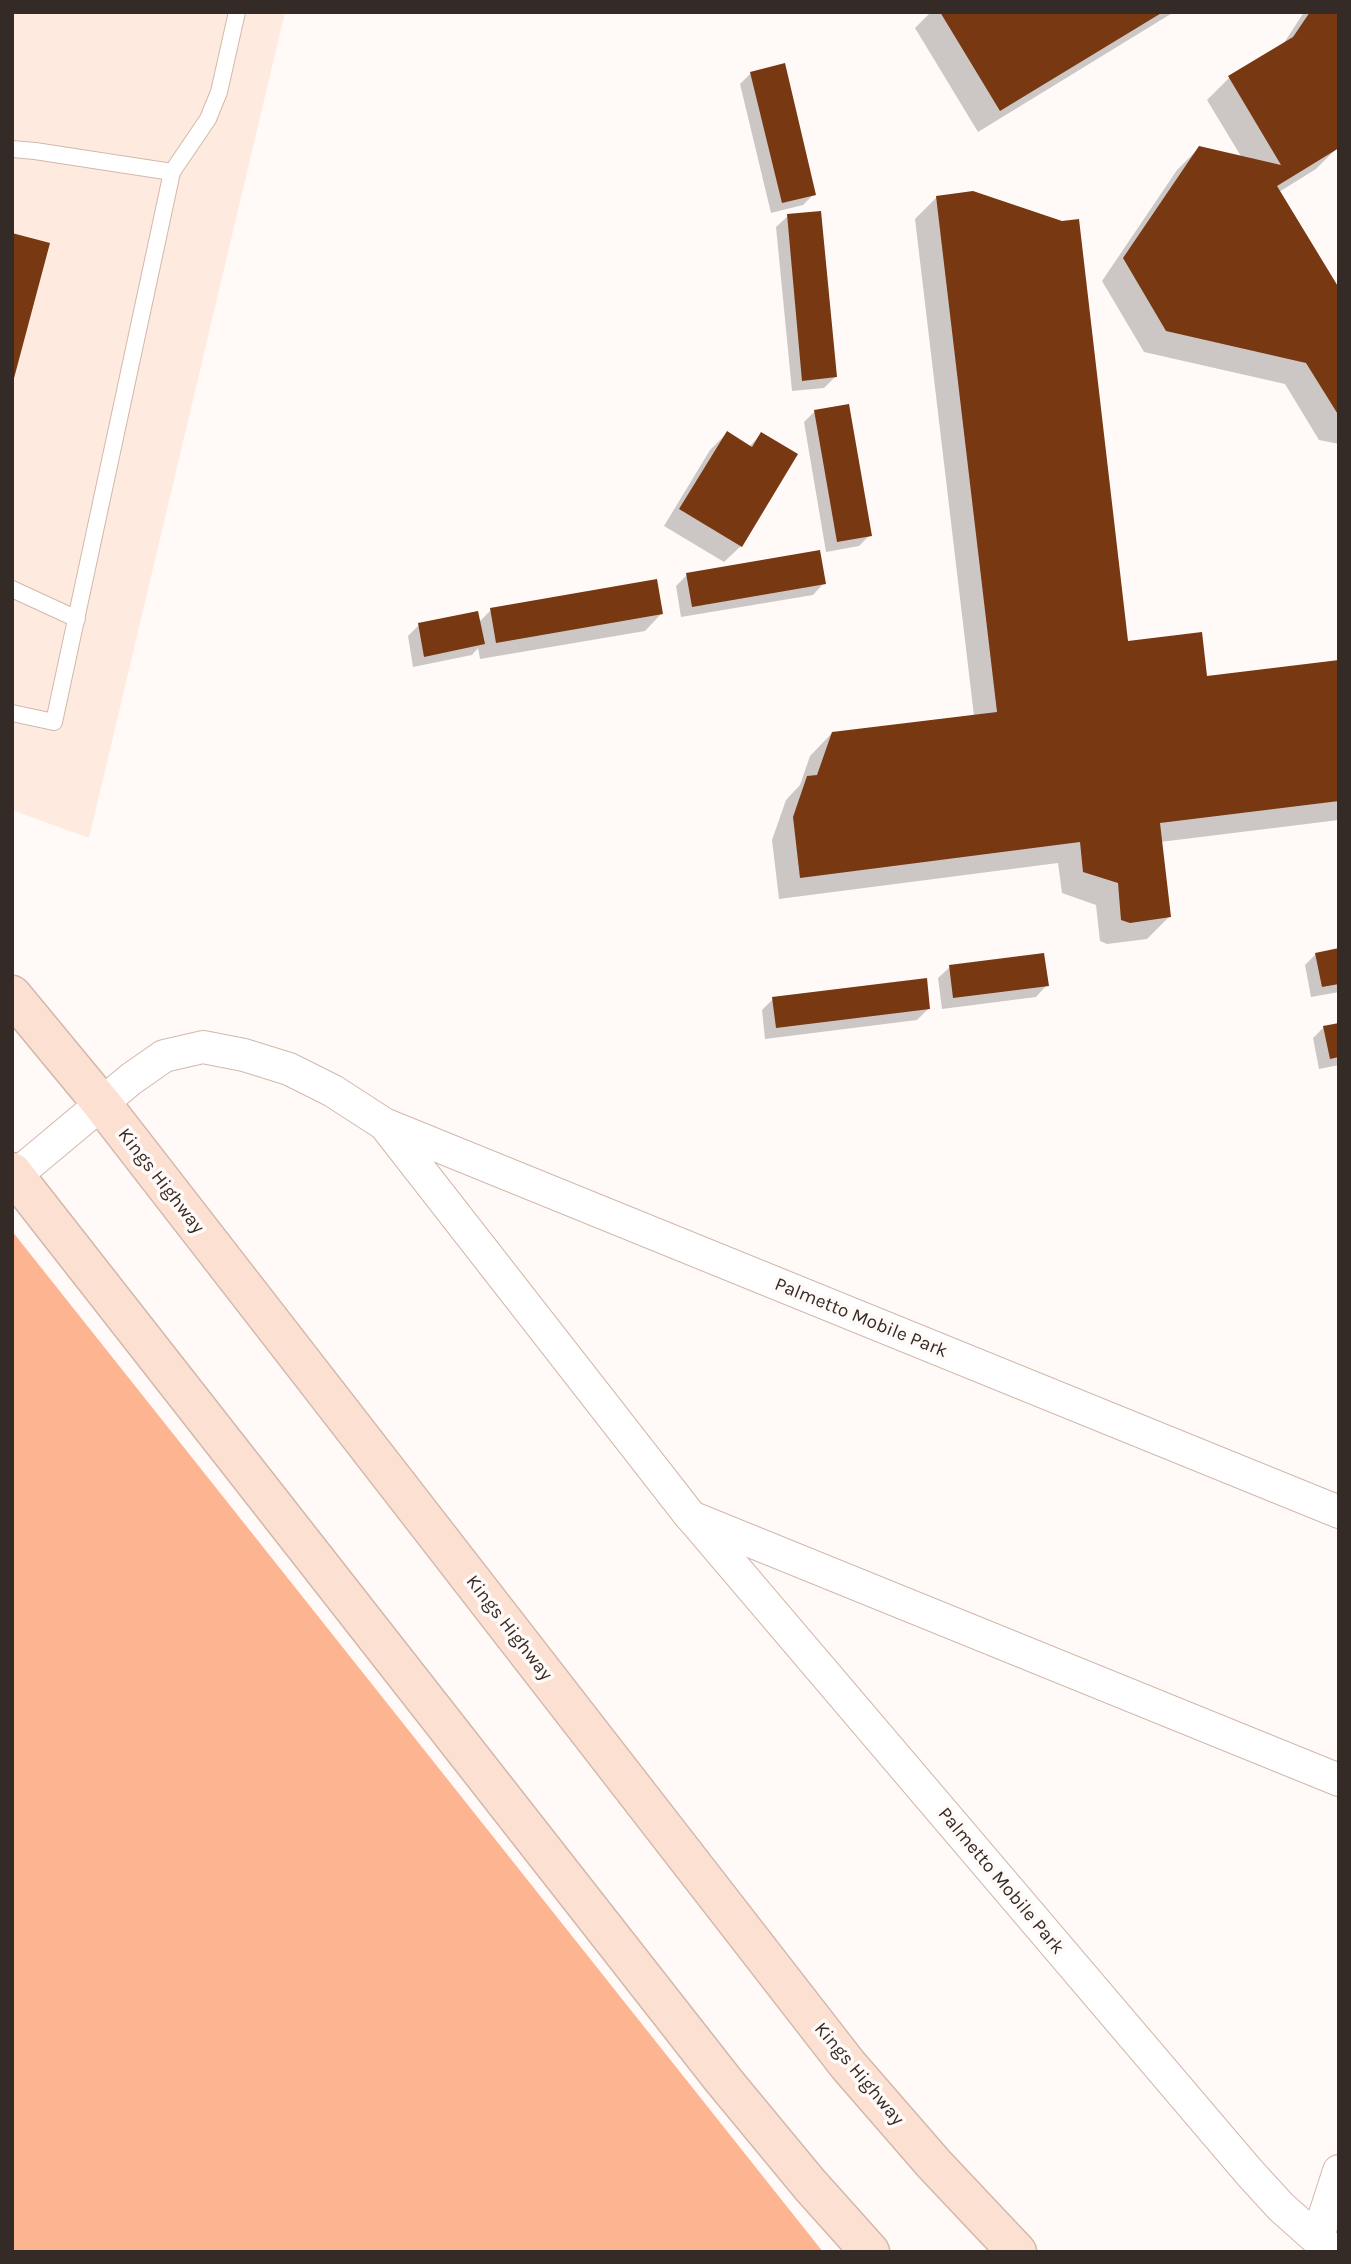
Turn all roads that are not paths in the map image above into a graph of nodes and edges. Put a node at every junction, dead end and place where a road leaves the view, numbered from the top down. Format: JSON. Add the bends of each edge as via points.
{"nodes":[{"id":1,"x":237,"y":12,"type":"edge"},
{"id":2,"x":12,"y":149,"type":"edge"},
{"id":3,"x":172,"y":172,"type":"junction"},
{"id":4,"x":12,"y":589,"type":"edge"},
{"id":5,"x":77,"y":619,"type":"junction"},
{"id":6,"x":12,"y":713,"type":"edge"},
{"id":7,"x":12,"y":995,"type":"edge"},
{"id":8,"x":102,"y":1104,"type":"junction"},
{"id":9,"x":384,"y":1124,"type":"junction"},
{"id":10,"x":14,"y":1174,"type":"edge"},
{"id":11,"x":1339,"y":1512,"type":"edge"},
{"id":12,"x":691,"y":1517,"type":"junction"},
{"id":13,"x":1339,"y":1780,"type":"edge"},
{"id":14,"x":1339,"y":2171,"type":"edge"},
{"id":15,"x":1326,"y":2245,"type":"edge"},
{"id":16,"x":870,"y":2252,"type":"edge"},
{"id":17,"x":1017,"y":2252,"type":"edge"}],
"edges":[{"from":1,"to":3,"type":"lane","via":[[219,92],[208,119]]},
{"from":2,"to":3,"type":"lane"},
{"from":3,"to":5,"type":"lane"},
{"from":4,"to":5,"type":"lane"},
{"from":5,"to":6,"type":"lane","via":[[54,722]]},
{"from":7,"to":8,"type":"main road","name":"Kings Highway"},
{"from":8,"to":9,"type":"street","name":"Palmetto Mobile Park","via":[[164,1056],[203,1047],[289,1069]]},
{"from":8,"to":10,"type":"street","name":"Palmetto Mobile Park"},
{"from":8,"to":17,"type":"main road","name":"Kings Highway","via":[[848,2065]]},
{"from":9,"to":11,"type":"street","name":"Palmetto Mobile Park"},
{"from":9,"to":12,"type":"street","name":"Palmetto Mobile Park"},
{"from":10,"to":16,"type":"main road","via":[[723,2081]]},
{"from":12,"to":13,"type":"street","name":"Palmetto Mobile Park"},
{"from":12,"to":15,"type":"street","name":"Palmetto Mobile Park","via":[[1249,2172]]},
{"from":14,"to":15,"type":"street","name":"Palmetto Mobile Park"}]}
